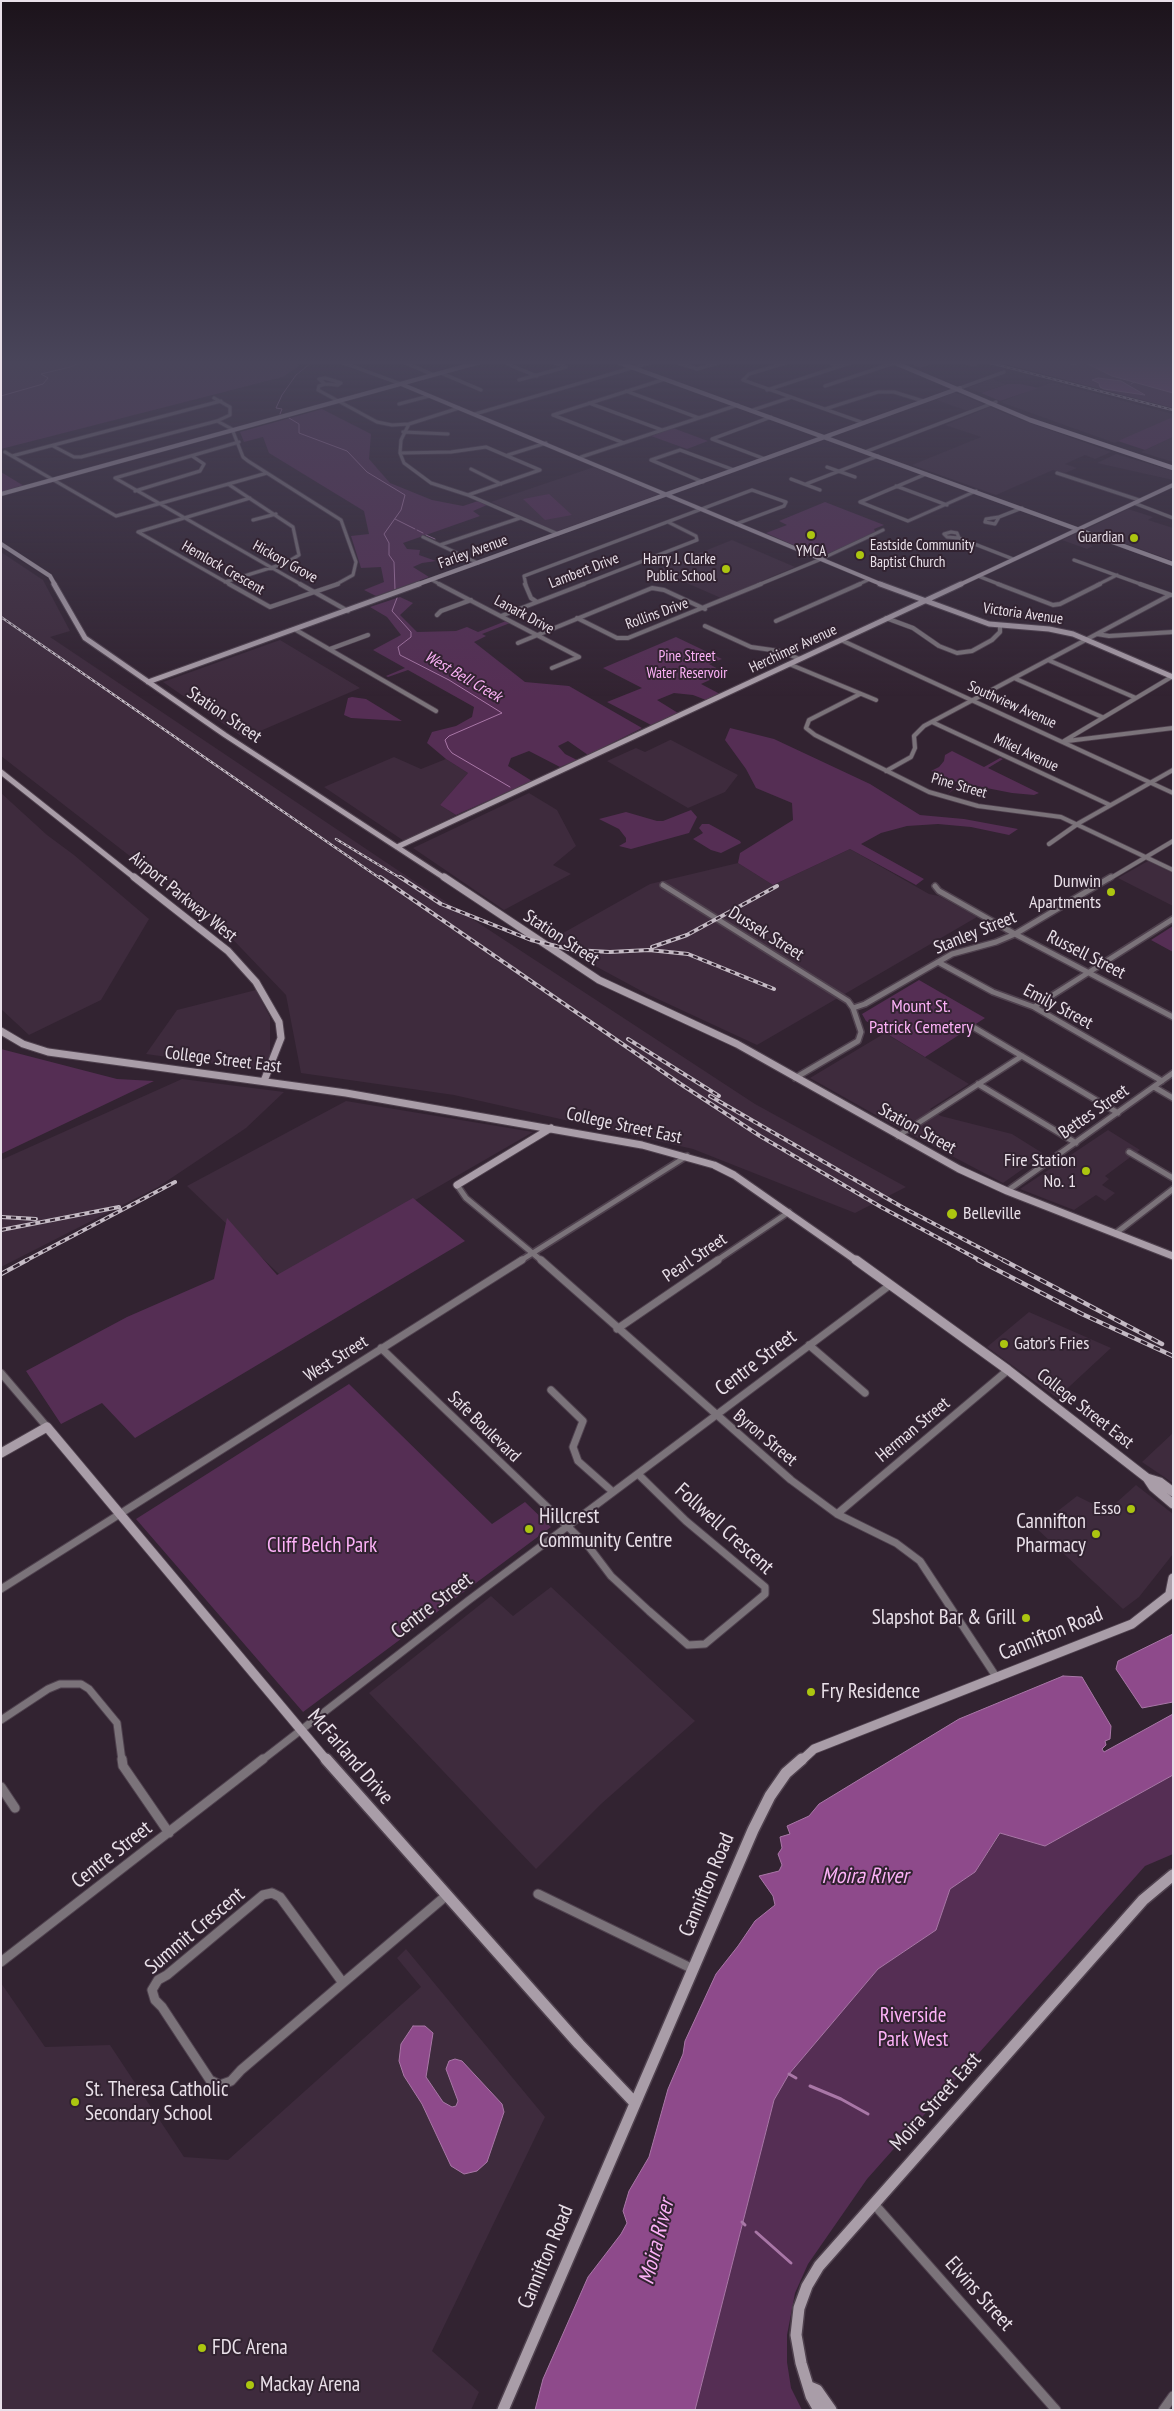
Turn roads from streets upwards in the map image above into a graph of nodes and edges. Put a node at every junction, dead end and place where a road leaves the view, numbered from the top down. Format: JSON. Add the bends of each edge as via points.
{"nodes":[{"id":1,"x":38,"y":472,"type":"edge"},
{"id":2,"x":83,"y":472,"type":"edge"},
{"id":3,"x":136,"y":472,"type":"edge"},
{"id":4,"x":198,"y":472,"type":"edge"},
{"id":5,"x":413,"y":472,"type":"edge"},
{"id":6,"x":476,"y":472,"type":"edge"},
{"id":7,"x":536,"y":472,"type":"edge"},
{"id":8,"x":614,"y":472,"type":"edge"},
{"id":9,"x":679,"y":472,"type":"edge"},
{"id":10,"x":730,"y":472,"type":"edge"},
{"id":11,"x":839,"y":472,"type":"joint"},
{"id":12,"x":919,"y":472,"type":"edge"},
{"id":13,"x":267,"y":473,"type":"joint"},
{"id":14,"x":1057,"y":473,"type":"dead end"},
{"id":15,"x":926,"y":474,"type":"junction"},
{"id":16,"x":855,"y":477,"type":"dead end"},
{"id":17,"x":791,"y":478,"type":"dead end"},
{"id":18,"x":52,"y":480,"type":"junction"},
{"id":19,"x":704,"y":482,"type":"junction"},
{"id":20,"x":228,"y":484,"type":"junction"},
{"id":21,"x":501,"y":484,"type":"junction"},
{"id":22,"x":806,"y":484,"type":"junction"},
{"id":23,"x":1173,"y":485,"type":"edge"},
{"id":24,"x":896,"y":486,"type":"junction"},
{"id":25,"x":820,"y":490,"type":"dead end"},
{"id":26,"x":135,"y":491,"type":"junction"},
{"id":27,"x":976,"y":491,"type":"junction"},
{"id":28,"x":1,"y":495,"type":"edge"},
{"id":29,"x":468,"y":495,"type":"junction"},
{"id":30,"x":668,"y":495,"type":"junction"},
{"id":31,"x":250,"y":498,"type":"junction"},
{"id":32,"x":1139,"y":500,"type":"junction"},
{"id":33,"x":1134,"y":503,"type":"junction"},
{"id":34,"x":160,"y":504,"type":"junction"},
{"id":35,"x":947,"y":505,"type":"junction"},
{"id":36,"x":1022,"y":508,"type":"junction"},
{"id":37,"x":702,"y":509,"type":"junction"},
{"id":38,"x":276,"y":514,"type":"junction"},
{"id":39,"x":999,"y":517,"type":"dead end"},
{"id":40,"x":183,"y":518,"type":"junction"},
{"id":41,"x":520,"y":518,"type":"junction"},
{"id":42,"x":1173,"y":518,"type":"edge"},
{"id":43,"x":253,"y":520,"type":"dead end"},
{"id":44,"x":668,"y":522,"type":"junction"},
{"id":45,"x":736,"y":524,"type":"junction"},
{"id":46,"x":1078,"y":529,"type":"junction"},
{"id":47,"x":883,"y":530,"type":"dead end"},
{"id":48,"x":558,"y":534,"type":"junction"},
{"id":49,"x":424,"y":536,"type":"dead end"},
{"id":50,"x":959,"y":538,"type":"dead end"},
{"id":51,"x":1,"y":544,"type":"edge"},
{"id":52,"x":440,"y":545,"type":"junction"},
{"id":53,"x":1013,"y":559,"type":"junction"},
{"id":54,"x":820,"y":560,"type":"junction"},
{"id":55,"x":1074,"y":560,"type":"dead end"},
{"id":56,"x":478,"y":563,"type":"junction"},
{"id":57,"x":1173,"y":564,"type":"edge"},
{"id":58,"x":270,"y":567,"type":"junction"},
{"id":59,"x":1117,"y":575,"type":"junction"},
{"id":60,"x":978,"y":576,"type":"junction"},
{"id":61,"x":432,"y":580,"type":"junction"},
{"id":62,"x":868,"y":580,"type":"junction"},
{"id":63,"x":226,"y":582,"type":"junction"},
{"id":64,"x":315,"y":592,"type":"junction"},
{"id":65,"x":1171,"y":595,"type":"edge"},
{"id":66,"x":470,"y":600,"type":"junction"},
{"id":67,"x":924,"y":601,"type":"junction"},
{"id":68,"x":536,"y":602,"type":"junction"},
{"id":69,"x":705,"y":608,"type":"junction"},
{"id":70,"x":348,"y":611,"type":"junction"},
{"id":71,"x":436,"y":615,"type":"dead end"},
{"id":72,"x":500,"y":616,"type":"junction"},
{"id":73,"x":577,"y":618,"type":"junction"},
{"id":74,"x":886,"y":618,"type":"junction"},
{"id":75,"x":776,"y":621,"type":"dead end"},
{"id":76,"x":705,"y":626,"type":"dead end"},
{"id":77,"x":1000,"y":626,"type":"junction"},
{"id":78,"x":296,"y":630,"type":"junction"},
{"id":79,"x":1173,"y":632,"type":"edge"},
{"id":80,"x":1097,"y":634,"type":"junction"},
{"id":81,"x":368,"y":635,"type":"dead end"},
{"id":82,"x":538,"y":635,"type":"junction"},
{"id":83,"x":841,"y":640,"type":"junction"},
{"id":84,"x":1086,"y":640,"type":"junction"},
{"id":85,"x":518,"y":643,"type":"dead end"},
{"id":86,"x":330,"y":649,"type":"junction"},
{"id":87,"x":800,"y":659,"type":"junction"},
{"id":88,"x":1048,"y":660,"type":"junction"},
{"id":89,"x":789,"y":664,"type":"junction"},
{"id":90,"x":552,"y":668,"type":"dead end"},
{"id":91,"x":1172,"y":676,"type":"edge"},
{"id":92,"x":1014,"y":678,"type":"junction"},
{"id":93,"x":148,"y":682,"type":"junction"},
{"id":94,"x":860,"y":694,"type":"junction"},
{"id":95,"x":1136,"y":698,"type":"junction"},
{"id":96,"x":876,"y":700,"type":"dead end"},
{"id":97,"x":973,"y":700,"type":"junction"},
{"id":98,"x":436,"y":711,"type":"dead end"},
{"id":99,"x":1102,"y":717,"type":"junction"},
{"id":100,"x":932,"y":722,"type":"junction"},
{"id":101,"x":1173,"y":728,"type":"edge"},
{"id":102,"x":1064,"y":742,"type":"junction"},
{"id":103,"x":1173,"y":770,"type":"edge"},
{"id":104,"x":886,"y":771,"type":"junction"},
{"id":105,"x":1,"y":772,"type":"edge"},
{"id":106,"x":1152,"y":782,"type":"junction"},
{"id":107,"x":1173,"y":793,"type":"edge"},
{"id":108,"x":1110,"y":805,"type":"junction"},
{"id":109,"x":1079,"y":823,"type":"junction"},
{"id":110,"x":1173,"y":841,"type":"edge"},
{"id":111,"x":1049,"y":844,"type":"dead end"},
{"id":112,"x":397,"y":847,"type":"junction"},
{"id":113,"x":1146,"y":856,"type":"junction"},
{"id":114,"x":1173,"y":870,"type":"edge"},
{"id":115,"x":663,"y":885,"type":"dead end"},
{"id":116,"x":935,"y":886,"type":"dead end"},
{"id":117,"x":1173,"y":919,"type":"edge"},
{"id":118,"x":1015,"y":934,"type":"junction"},
{"id":119,"x":938,"y":962,"type":"junction"},
{"id":120,"x":1089,"y":971,"type":"junction"},
{"id":121,"x":1034,"y":1007,"type":"junction"},
{"id":122,"x":853,"y":1008,"type":"junction"},
{"id":123,"x":1173,"y":1017,"type":"edge"},
{"id":124,"x":973,"y":1027,"type":"dead end"},
{"id":125,"x":1,"y":1031,"type":"edge"},
{"id":126,"x":1022,"y":1056,"type":"junction"},
{"id":127,"x":1173,"y":1073,"type":"edge"},
{"id":128,"x":795,"y":1078,"type":"junction"},
{"id":129,"x":264,"y":1081,"type":"junction"},
{"id":130,"x":1162,"y":1081,"type":"junction"},
{"id":131,"x":978,"y":1084,"type":"junction"},
{"id":132,"x":1154,"y":1087,"type":"junction"},
{"id":133,"x":1173,"y":1098,"type":"edge"},
{"id":134,"x":1118,"y":1113,"type":"junction"},
{"id":135,"x":551,"y":1128,"type":"junction"},
{"id":136,"x":898,"y":1136,"type":"junction"},
{"id":137,"x":1076,"y":1142,"type":"junction"},
{"id":138,"x":1129,"y":1152,"type":"dead end"},
{"id":139,"x":687,"y":1156,"type":"junction"},
{"id":140,"x":1173,"y":1178,"type":"edge"},
{"id":141,"x":457,"y":1185,"type":"joint"},
{"id":142,"x":1173,"y":1189,"type":"edge"},
{"id":143,"x":1007,"y":1191,"type":"junction"},
{"id":144,"x":789,"y":1212,"type":"junction"},
{"id":145,"x":1116,"y":1233,"type":"junction"},
{"id":146,"x":533,"y":1253,"type":"junction"},
{"id":147,"x":1173,"y":1256,"type":"edge"},
{"id":148,"x":890,"y":1285,"type":"junction"},
{"id":149,"x":617,"y":1329,"type":"junction"},
{"id":150,"x":809,"y":1345,"type":"junction"},
{"id":151,"x":381,"y":1348,"type":"junction"},
{"id":152,"x":1008,"y":1370,"type":"junction"},
{"id":153,"x":1,"y":1374,"type":"edge"},
{"id":154,"x":551,"y":1390,"type":"dead end"},
{"id":155,"x":865,"y":1392,"type":"dead end"},
{"id":156,"x":715,"y":1415,"type":"junction"},
{"id":157,"x":47,"y":1427,"type":"junction"},
{"id":158,"x":1,"y":1453,"type":"edge"},
{"id":159,"x":638,"y":1474,"type":"junction"},
{"id":160,"x":1147,"y":1478,"type":"junction"},
{"id":161,"x":613,"y":1492,"type":"junction"},
{"id":162,"x":1173,"y":1492,"type":"edge"},
{"id":163,"x":1173,"y":1504,"type":"edge"},
{"id":164,"x":118,"y":1514,"type":"junction"},
{"id":165,"x":837,"y":1514,"type":"junction"},
{"id":166,"x":567,"y":1527,"type":"junction"},
{"id":167,"x":1173,"y":1578,"type":"edge"},
{"id":168,"x":1,"y":1589,"type":"edge"},
{"id":169,"x":1171,"y":1593,"type":"edge"},
{"id":170,"x":997,"y":1678,"type":"junction"},
{"id":171,"x":1,"y":1720,"type":"edge"},
{"id":172,"x":299,"y":1729,"type":"junction"},
{"id":173,"x":1,"y":1788,"type":"edge"},
{"id":174,"x":15,"y":1808,"type":"dead end"},
{"id":175,"x":169,"y":1833,"type":"junction"},
{"id":176,"x":1173,"y":1875,"type":"edge"},
{"id":177,"x":538,"y":1894,"type":"dead end"},
{"id":178,"x":446,"y":1895,"type":"junction"},
{"id":179,"x":1,"y":1962,"type":"edge"},
{"id":180,"x":693,"y":1969,"type":"junction"},
{"id":181,"x":343,"y":1983,"type":"junction"},
{"id":182,"x":634,"y":2102,"type":"junction"},
{"id":183,"x":873,"y":2204,"type":"junction"},
{"id":184,"x":810,"y":2387,"type":"junction"},
{"id":185,"x":1173,"y":2396,"type":"edge"},
{"id":186,"x":503,"y":2410,"type":"edge"},
{"id":187,"x":820,"y":2410,"type":"edge"},
{"id":188,"x":831,"y":2410,"type":"edge"},
{"id":189,"x":1056,"y":2410,"type":"edge"},
{"id":190,"x":1163,"y":2410,"type":"edge"}],
"edges":[{"from":1,"to":18,"type":"street"},
{"from":2,"to":18,"type":"street"},
{"from":3,"to":26,"type":"street","name":"Hickory Grove","via":[[115,478]]},
{"from":4,"to":26,"type":"street"},
{"from":5,"to":29,"type":"street","via":[[440,486]]},
{"from":6,"to":21,"type":"street"},
{"from":7,"to":21,"type":"street"},
{"from":8,"to":30,"type":"street","name":"Victoria Avenue"},
{"from":9,"to":19,"type":"street"},
{"from":10,"to":19,"type":"street","name":"Farley Avenue"},
{"from":11,"to":16,"type":"street"},
{"from":11,"to":22,"type":"street"},
{"from":12,"to":15,"type":"street"},
{"from":13,"to":20,"type":"street"},
{"from":13,"to":64,"type":"street","name":"Hemlock Crescent","via":[[337,515],[345,528],[356,570],[348,580]]},
{"from":14,"to":32,"type":"street"},
{"from":15,"to":24,"type":"street"},
{"from":15,"to":27,"type":"street"},
{"from":17,"to":22,"type":"street"},
{"from":18,"to":28,"type":"street"},
{"from":18,"to":34,"type":"street","via":[[116,516]]},
{"from":19,"to":30,"type":"street","name":"Farley Avenue"},
{"from":20,"to":31,"type":"street"},
{"from":20,"to":34,"type":"street"},
{"from":21,"to":29,"type":"street"},
{"from":22,"to":25,"type":"street"},
{"from":23,"to":32,"type":"street","name":"Herchimer Avenue"},
{"from":24,"to":35,"type":"street"},
{"from":24,"to":35,"type":"street","via":[[860,502],[908,521]]},
{"from":26,"to":34,"type":"street","name":"Hickory Grove"},
{"from":27,"to":35,"type":"street"},
{"from":27,"to":36,"type":"street"},
{"from":29,"to":41,"type":"street"},
{"from":30,"to":37,"type":"street","name":"Victoria Avenue"},
{"from":30,"to":48,"type":"street","name":"Farley Avenue"},
{"from":31,"to":38,"type":"street"},
{"from":31,"to":40,"type":"street"},
{"from":32,"to":33,"type":"street","name":"Herchimer Avenue"},
{"from":33,"to":42,"type":"street"},
{"from":33,"to":46,"type":"street","name":"Herchimer Avenue"},
{"from":34,"to":40,"type":"street","name":"Hickory Grove"},
{"from":36,"to":39,"type":"street"},
{"from":36,"to":46,"type":"street"},
{"from":37,"to":44,"type":"street"},
{"from":37,"to":45,"type":"street","name":"Victoria Avenue"},
{"from":37,"to":45,"type":"street","via":[[752,490],[786,502],[784,506]]},
{"from":38,"to":43,"type":"street"},
{"from":38,"to":58,"type":"street","via":[[293,528],[299,555]]},
{"from":40,"to":58,"type":"street","name":"Hickory Grove"},
{"from":40,"to":63,"type":"street","name":"Hemlock Crescent","via":[[138,532]]},
{"from":41,"to":48,"type":"street"},
{"from":41,"to":52,"type":"street"},
{"from":44,"to":68,"type":"street","via":[[524,576],[531,598]]},
{"from":44,"to":68,"type":"street","name":"Lambert Drive","via":[[696,536],[697,540]]},
{"from":45,"to":54,"type":"street","name":"Victoria Avenue"},
{"from":46,"to":53,"type":"street","name":"Herchimer Avenue"},
{"from":46,"to":57,"type":"street"},
{"from":47,"to":54,"type":"street","name":"Rollins Drive"},
{"from":48,"to":56,"type":"street","name":"Farley Avenue"},
{"from":49,"to":52,"type":"street"},
{"from":50,"to":53,"type":"street"},
{"from":51,"to":93,"type":"street","name":"Station Street","via":[[50,576],[85,638]]},
{"from":52,"to":56,"type":"street"},
{"from":53,"to":60,"type":"street","name":"Herchimer Avenue"},
{"from":54,"to":62,"type":"street","name":"Victoria Avenue"},
{"from":54,"to":69,"type":"street","name":"Rollins Drive"},
{"from":55,"to":59,"type":"street"},
{"from":56,"to":61,"type":"street","name":"Farley Avenue"},
{"from":58,"to":63,"type":"street"},
{"from":58,"to":64,"type":"street","name":"Hickory Grove"},
{"from":59,"to":60,"type":"street","via":[[1053,605]]},
{"from":59,"to":65,"type":"street"},
{"from":60,"to":67,"type":"street","name":"Herchimer Avenue"},
{"from":61,"to":66,"type":"street","name":"Lanark Drive"},
{"from":61,"to":70,"type":"street","name":"Farley Avenue"},
{"from":62,"to":67,"type":"street","name":"Victoria Avenue"},
{"from":62,"to":75,"type":"street"},
{"from":63,"to":64,"type":"street","name":"Hemlock Crescent","via":[[270,607]]},
{"from":64,"to":70,"type":"street","name":"Hickory Grove"},
{"from":65,"to":80,"type":"street"},
{"from":66,"to":71,"type":"street"},
{"from":66,"to":72,"type":"street","name":"Lanark Drive"},
{"from":67,"to":74,"type":"street","name":"Herchimer Avenue"},
{"from":67,"to":77,"type":"street","name":"Victoria Avenue","via":[[976,621]]},
{"from":68,"to":72,"type":"street","name":"Lambert Drive"},
{"from":69,"to":73,"type":"street","via":[[652,588]]},
{"from":69,"to":73,"type":"street","name":"Rollins Drive","via":[[622,639]]},
{"from":70,"to":78,"type":"street","name":"Farley Avenue"},
{"from":72,"to":82,"type":"street","name":"Lanark Drive"},
{"from":73,"to":82,"type":"street"},
{"from":74,"to":77,"type":"street","via":[[913,628],[939,646],[957,653],[972,651],[992,640],[1000,632]]},
{"from":74,"to":83,"type":"street","name":"Herchimer Avenue"},
{"from":76,"to":87,"type":"street","via":[[751,648],[779,651]]},
{"from":77,"to":84,"type":"street","name":"Victoria Avenue","via":[[1049,629]]},
{"from":78,"to":86,"type":"street"},
{"from":78,"to":93,"type":"street","name":"Farley Avenue"},
{"from":79,"to":80,"type":"street"},
{"from":80,"to":84,"type":"street"},
{"from":81,"to":86,"type":"street"},
{"from":82,"to":85,"type":"street"},
{"from":82,"to":90,"type":"street","name":"Lanark Drive","via":[[579,657]]},
{"from":83,"to":87,"type":"street","name":"Herchimer Avenue"},
{"from":83,"to":97,"type":"street","name":"Southview Avenue"},
{"from":84,"to":88,"type":"street"},
{"from":84,"to":91,"type":"street","name":"Victoria Avenue"},
{"from":86,"to":98,"type":"street"},
{"from":87,"to":89,"type":"street","name":"Herchimer Avenue"},
{"from":88,"to":92,"type":"street"},
{"from":88,"to":95,"type":"street"},
{"from":89,"to":94,"type":"street"},
{"from":89,"to":112,"type":"street","name":"Herchimer Avenue"},
{"from":91,"to":95,"type":"street"},
{"from":92,"to":97,"type":"street"},
{"from":92,"to":99,"type":"street"},
{"from":93,"to":112,"type":"street","name":"Station Street"},
{"from":94,"to":96,"type":"street"},
{"from":94,"to":104,"type":"street","name":"Pine Street","via":[[809,720],[806,728]]},
{"from":95,"to":99,"type":"street"},
{"from":97,"to":100,"type":"street"},
{"from":97,"to":102,"type":"street","name":"Southview Avenue"},
{"from":99,"to":102,"type":"street"},
{"from":100,"to":104,"type":"street","via":[[915,734],[911,757]]},
{"from":100,"to":108,"type":"street","name":"Mikel Avenue"},
{"from":101,"to":102,"type":"street"},
{"from":102,"to":106,"type":"street","name":"Southview Avenue"},
{"from":103,"to":106,"type":"street"},
{"from":104,"to":109,"type":"street","name":"Pine Street","via":[[954,800],[990,808],[1052,814]]},
{"from":105,"to":129,"type":"street","name":"Airport Parkway West","via":[[228,951],[256,982],[279,1022],[282,1038]]},
{"from":106,"to":107,"type":"street","name":"Southview Avenue"},
{"from":106,"to":108,"type":"street"},
{"from":108,"to":109,"type":"street"},
{"from":109,"to":111,"type":"street"},
{"from":109,"to":113,"type":"street","name":"Pine Street"},
{"from":110,"to":113,"type":"street","name":"Stanley Street"},
{"from":112,"to":128,"type":"street","name":"Station Street","via":[[599,980],[737,1044]]},
{"from":113,"to":114,"type":"street","name":"Pine Street"},
{"from":113,"to":118,"type":"street","name":"Stanley Street"},
{"from":115,"to":122,"type":"street","name":"Dussek Street","via":[[848,1001]]},
{"from":116,"to":118,"type":"street","name":"Russell Street","via":[[939,892]]},
{"from":117,"to":120,"type":"street"},
{"from":118,"to":119,"type":"street","name":"Stanley Street","via":[[952,954]]},
{"from":118,"to":120,"type":"street","name":"Russell Street"},
{"from":119,"to":121,"type":"street","name":"Emily Street","via":[[994,992]]},
{"from":119,"to":122,"type":"street","name":"Stanley Street"},
{"from":120,"to":121,"type":"street"},
{"from":120,"to":123,"type":"street","name":"Russell Street"},
{"from":121,"to":130,"type":"street","name":"Emily Street"},
{"from":122,"to":128,"type":"street","via":[[862,1032],[858,1041]]},
{"from":124,"to":126,"type":"street"},
{"from":125,"to":129,"type":"street","name":"College Street East","via":[[23,1044],[48,1052]]},
{"from":126,"to":131,"type":"street"},
{"from":126,"to":134,"type":"street"},
{"from":127,"to":130,"type":"street","name":"Bettes Street"},
{"from":128,"to":136,"type":"street","name":"Station Street"},
{"from":129,"to":135,"type":"street","name":"College Street East"},
{"from":130,"to":132,"type":"street","name":"Bettes Street"},
{"from":131,"to":136,"type":"street"},
{"from":131,"to":137,"type":"street"},
{"from":132,"to":133,"type":"street"},
{"from":132,"to":134,"type":"street","name":"Bettes Street"},
{"from":134,"to":137,"type":"street","name":"Bettes Street"},
{"from":135,"to":139,"type":"street","name":"College Street East"},
{"from":135,"to":141,"type":"street"},
{"from":136,"to":143,"type":"street","name":"Station Street"},
{"from":137,"to":143,"type":"street","name":"Bettes Street"},
{"from":138,"to":140,"type":"street"},
{"from":139,"to":144,"type":"street","name":"College Street East","via":[[734,1175]]},
{"from":139,"to":146,"type":"street","name":"West Street"},
{"from":141,"to":146,"type":"street","name":"Byron Street","via":[[466,1198]]},
{"from":142,"to":145,"type":"street"},
{"from":143,"to":145,"type":"street","name":"Station Street"},
{"from":144,"to":148,"type":"street","name":"College Street East"},
{"from":144,"to":149,"type":"street","name":"Pearl Street"},
{"from":145,"to":147,"type":"street","name":"Station Street"},
{"from":146,"to":149,"type":"street","name":"Byron Street"},
{"from":146,"to":151,"type":"street","name":"West Street"},
{"from":148,"to":150,"type":"street","name":"Centre Street"},
{"from":148,"to":152,"type":"street","name":"College Street East"},
{"from":149,"to":156,"type":"street","name":"Byron Street"},
{"from":150,"to":155,"type":"street"},
{"from":150,"to":156,"type":"street","name":"Centre Street"},
{"from":151,"to":164,"type":"street","name":"West Street"},
{"from":151,"to":166,"type":"street","name":"Safe Boulevard"},
{"from":152,"to":160,"type":"street","name":"College Street East"},
{"from":152,"to":165,"type":"street","name":"Herman Street"},
{"from":153,"to":157,"type":"street"},
{"from":154,"to":161,"type":"street","via":[[583,1421],[573,1447],[578,1461]]},
{"from":156,"to":159,"type":"street","name":"Centre Street"},
{"from":156,"to":165,"type":"street","name":"Byron Street","via":[[791,1480]]},
{"from":157,"to":158,"type":"street"},
{"from":157,"to":164,"type":"street","name":"McFarland Drive"},
{"from":159,"to":161,"type":"street","name":"Centre Street"},
{"from":159,"to":166,"type":"street","name":"Follwell Crescent","via":[[686,1520],[766,1587],[765,1594],[705,1644],[688,1645],[611,1576],[596,1554]]},
{"from":160,"to":162,"type":"street","name":"College Street East","via":[[1160,1482]]},
{"from":160,"to":163,"type":"street","name":"College Street East","via":[[1153,1488]]},
{"from":161,"to":166,"type":"street","name":"Centre Street"},
{"from":164,"to":168,"type":"street","name":"West Street"},
{"from":164,"to":172,"type":"street","name":"McFarland Drive"},
{"from":165,"to":170,"type":"street","name":"Byron Street","via":[[896,1543],[920,1561]]},
{"from":166,"to":172,"type":"street","name":"Centre Street"},
{"from":167,"to":169,"type":"street","name":"Cannifton Road"},
{"from":169,"to":170,"type":"street","name":"Cannifton Road","via":[[1132,1624]]},
{"from":170,"to":180,"type":"street","name":"Cannifton Road","via":[[814,1748],[786,1773],[753,1830]]},
{"from":171,"to":175,"type":"street","via":[[60,1684],[80,1684],[89,1688],[117,1723],[123,1766]]},
{"from":172,"to":175,"type":"street","name":"Centre Street"},
{"from":172,"to":178,"type":"street","name":"McFarland Drive"},
{"from":173,"to":174,"type":"street"},
{"from":175,"to":179,"type":"street","name":"Centre Street"},
{"from":176,"to":183,"type":"street","name":"Moira Street East","via":[[1143,1900]]},
{"from":177,"to":180,"type":"street"},
{"from":178,"to":181,"type":"street","name":"Summit Crescent"},
{"from":178,"to":182,"type":"street","name":"McFarland Drive"},
{"from":180,"to":182,"type":"street","name":"Cannifton Road"},
{"from":181,"to":181,"type":"street","name":"Summit Crescent","via":[[231,2081],[220,2085],[210,2080],[155,2000],[152,1990],[158,1980],[263,1895],[272,1892],[280,1897]]},
{"from":182,"to":186,"type":"street","name":"Cannifton Road"},
{"from":183,"to":184,"type":"street","name":"Moira Street East","via":[[819,2266],[799,2308],[796,2335]]},
{"from":183,"to":189,"type":"street","name":"Elvins Street"},
{"from":184,"to":187,"type":"street","name":"Moira Street East","via":[[811,2396]]},
{"from":184,"to":188,"type":"street","name":"Moira Street East","via":[[817,2390]]},
{"from":185,"to":190,"type":"street"}]}
